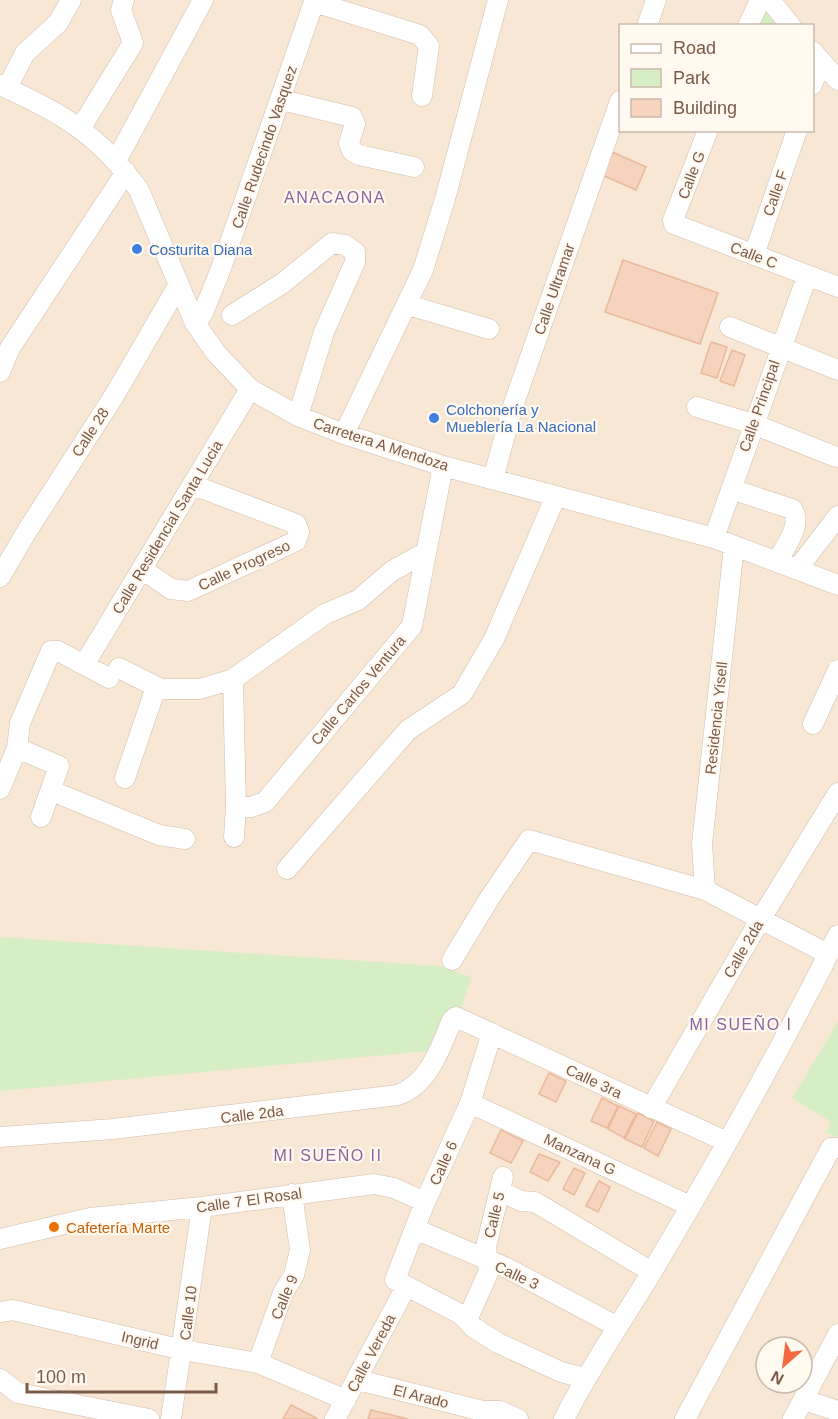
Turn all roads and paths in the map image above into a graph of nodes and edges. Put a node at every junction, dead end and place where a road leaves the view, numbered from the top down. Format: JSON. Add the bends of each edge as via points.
{"nodes":[{"id":1,"x":71,"y":0,"type":"edge"},
{"id":2,"x":124,"y":0,"type":"edge"},
{"id":3,"x":203,"y":0,"type":"edge"},
{"id":4,"x":656,"y":0,"type":"edge"},
{"id":5,"x":494,"y":1,"type":"edge"},
{"id":6,"x":762,"y":1,"type":"edge"},
{"id":7,"x":648,"y":24,"type":"edge"},
{"id":8,"x":749,"y":24,"type":"edge"},
{"id":9,"x":789,"y":24,"type":"edge"},
{"id":10,"x":817,"y":56,"type":"edge"},
{"id":11,"x":814,"y":78,"type":"edge"},
{"id":12,"x":838,"y":80,"type":"edge"},
{"id":13,"x":4,"y":87,"type":"edge"},
{"id":14,"x":422,"y":96,"type":"dead end"},
{"id":15,"x":282,"y":100,"type":"junction"},
{"id":16,"x":619,"y":107,"type":"edge"},
{"id":17,"x":80,"y":129,"type":"junction"},
{"id":18,"x":707,"y":132,"type":"edge"},
{"id":19,"x":796,"y":132,"type":"edge"},
{"id":20,"x":121,"y":166,"type":"junction"},
{"id":21,"x":414,"y":167,"type":"dead end"},
{"id":22,"x":673,"y":220,"type":"joint"},
{"id":23,"x":754,"y":255,"type":"junction"},
{"id":24,"x":807,"y":276,"type":"junction"},
{"id":25,"x":837,"y":282,"type":"edge"},
{"id":26,"x":178,"y":286,"type":"junction"},
{"id":27,"x":408,"y":305,"type":"junction"},
{"id":28,"x":232,"y":315,"type":"dead end"},
{"id":29,"x":195,"y":323,"type":"junction"},
{"id":30,"x":730,"y":327,"type":"dead end"},
{"id":31,"x":489,"y":329,"type":"dead end"},
{"id":32,"x":780,"y":347,"type":"junction"},
{"id":33,"x":838,"y":370,"type":"edge"},
{"id":34,"x":0,"y":372,"type":"edge"},
{"id":35,"x":250,"y":389,"type":"junction"},
{"id":36,"x":697,"y":407,"type":"dead end"},
{"id":37,"x":298,"y":416,"type":"junction"},
{"id":38,"x":753,"y":424,"type":"junction"},
{"id":39,"x":344,"y":434,"type":"junction"},
{"id":40,"x":836,"y":457,"type":"dead end"},
{"id":41,"x":442,"y":466,"type":"junction"},
{"id":42,"x":493,"y":479,"type":"junction"},
{"id":43,"x":193,"y":485,"type":"junction"},
{"id":44,"x":731,"y":489,"type":"junction"},
{"id":45,"x":556,"y":496,"type":"junction"},
{"id":46,"x":838,"y":516,"type":"edge"},
{"id":47,"x":714,"y":538,"type":"junction"},
{"id":48,"x":735,"y":546,"type":"junction"},
{"id":49,"x":426,"y":552,"type":"junction"},
{"id":50,"x":778,"y":560,"type":"junction"},
{"id":51,"x":798,"y":568,"type":"junction"},
{"id":52,"x":142,"y":570,"type":"junction"},
{"id":53,"x":0,"y":577,"type":"edge"},
{"id":54,"x":838,"y":585,"type":"edge"},
{"id":55,"x":84,"y":665,"type":"junction"},
{"id":56,"x":838,"y":670,"type":"edge"},
{"id":57,"x":233,"y":679,"type":"junction"},
{"id":58,"x":160,"y":689,"type":"junction"},
{"id":59,"x":813,"y":724,"type":"dead end"},
{"id":60,"x":17,"y":748,"type":"junction"},
{"id":61,"x":125,"y":778,"type":"dead end"},
{"id":62,"x":0,"y":789,"type":"edge"},
{"id":63,"x":52,"y":791,"type":"junction"},
{"id":64,"x":838,"y":793,"type":"edge"},
{"id":65,"x":236,"y":806,"type":"junction"},
{"id":66,"x":41,"y":817,"type":"dead end"},
{"id":67,"x":234,"y":837,"type":"dead end"},
{"id":68,"x":185,"y":839,"type":"dead end"},
{"id":69,"x":288,"y":869,"type":"dead end"},
{"id":70,"x":705,"y":890,"type":"junction"},
{"id":71,"x":760,"y":920,"type":"junction"},
{"id":72,"x":838,"y":935,"type":"edge"},
{"id":73,"x":828,"y":954,"type":"junction"},
{"id":74,"x":452,"y":960,"type":"dead end"},
{"id":75,"x":462,"y":1018,"type":"joint"},
{"id":76,"x":492,"y":1033,"type":"junction"},
{"id":77,"x":470,"y":1102,"type":"junction"},
{"id":78,"x":651,"y":1108,"type":"junction"},
{"id":79,"x":0,"y":1137,"type":"edge"},
{"id":80,"x":727,"y":1142,"type":"junction"},
{"id":81,"x":838,"y":1148,"type":"edge"},
{"id":82,"x":292,"y":1194,"type":"junction"},
{"id":83,"x":425,"y":1202,"type":"junction"},
{"id":84,"x":690,"y":1206,"type":"junction"},
{"id":85,"x":202,"y":1207,"type":"junction"},
{"id":86,"x":415,"y":1228,"type":"junction"},
{"id":87,"x":0,"y":1239,"type":"edge"},
{"id":88,"x":488,"y":1261,"type":"junction"},
{"id":89,"x":652,"y":1272,"type":"junction"},
{"id":90,"x":406,"y":1287,"type":"junction"},
{"id":91,"x":0,"y":1312,"type":"edge"},
{"id":92,"x":467,"y":1320,"type":"junction"},
{"id":93,"x":616,"y":1326,"type":"junction"},
{"id":94,"x":838,"y":1334,"type":"edge"},
{"id":95,"x":183,"y":1350,"type":"junction"},
{"id":96,"x":258,"y":1363,"type":"junction"},
{"id":97,"x":585,"y":1378,"type":"junction"},
{"id":98,"x":0,"y":1379,"type":"edge"},
{"id":99,"x":358,"y":1380,"type":"junction"},
{"id":100,"x":346,"y":1400,"type":"junction"},
{"id":101,"x":804,"y":1400,"type":"junction"},
{"id":102,"x":838,"y":1411,"type":"edge"},
{"id":103,"x":482,"y":1415,"type":"edge"},
{"id":104,"x":149,"y":1419,"type":"edge"},
{"id":105,"x":171,"y":1419,"type":"edge"},
{"id":106,"x":335,"y":1419,"type":"edge"},
{"id":107,"x":518,"y":1419,"type":"edge"},
{"id":108,"x":564,"y":1419,"type":"edge"},
{"id":109,"x":685,"y":1419,"type":"edge"},
{"id":110,"x":793,"y":1419,"type":"edge"}],
"edges":[{"from":1,"to":13,"type":"street","via":[[58,23],[25,53]]},
{"from":2,"to":17,"type":"street","via":[[121,10],[133,43]]},
{"from":3,"to":20,"type":"street"},
{"from":4,"to":7,"type":"street"},
{"from":5,"to":27,"type":"street","via":[[445,199]]},
{"from":6,"to":8,"type":"street"},
{"from":6,"to":9,"type":"street"},
{"from":10,"to":11,"type":"street"},
{"from":10,"to":12,"type":"street"},
{"from":13,"to":17,"type":"street","name":"Carretera A Mendoza","via":[[50,107]]},
{"from":14,"to":15,"type":"street","name":"Calle Rudecindo Vasquez","via":[[427,39],[314,2]]},
{"from":15,"to":21,"type":"street","via":[[352,117],[352,151]]},
{"from":15,"to":29,"type":"street","name":"Calle Rudecindo Vasquez","via":[[211,296]]},
{"from":16,"to":42,"type":"street","name":"Calle Ultramar","via":[[513,406]]},
{"from":17,"to":20,"type":"street","name":"Carretera A Mendoza"},
{"from":18,"to":22,"type":"street","name":"Calle G"},
{"from":19,"to":23,"type":"street","name":"Calle F"},
{"from":20,"to":26,"type":"street","name":"Carretera A Mendoza","via":[[139,190]]},
{"from":20,"to":34,"type":"street","via":[[10,348]]},
{"from":22,"to":23,"type":"street","name":"Calle C","via":[[678,226]]},
{"from":23,"to":24,"type":"street","name":"Calle C"},
{"from":24,"to":25,"type":"street","name":"Calle C"},
{"from":24,"to":32,"type":"street","name":"Calle Principal"},
{"from":26,"to":29,"type":"street","name":"Carretera A Mendoza"},
{"from":26,"to":53,"type":"street","name":"Calle 28"},
{"from":27,"to":31,"type":"street"},
{"from":27,"to":39,"type":"street"},
{"from":28,"to":37,"type":"street","via":[[283,283],[332,243],[345,245],[354,252],[355,262],[324,332]]},
{"from":29,"to":35,"type":"street","name":"Carretera A Mendoza","via":[[216,353]]},
{"from":30,"to":32,"type":"street"},
{"from":32,"to":33,"type":"street"},
{"from":32,"to":38,"type":"street","name":"Calle Principal"},
{"from":35,"to":37,"type":"street","name":"Carretera A Mendoza"},
{"from":35,"to":43,"type":"street","name":"Calle Residencial Santa Lucia"},
{"from":36,"to":38,"type":"street"},
{"from":37,"to":39,"type":"street","name":"Carretera A Mendoza"},
{"from":38,"to":40,"type":"street"},
{"from":38,"to":44,"type":"street","name":"Calle Principal"},
{"from":39,"to":41,"type":"street","name":"Carretera A Mendoza"},
{"from":41,"to":42,"type":"street","name":"Carretera A Mendoza"},
{"from":41,"to":49,"type":"street","name":"Calle Carlos Ventura"},
{"from":42,"to":45,"type":"street","name":"Carretera A Mendoza"},
{"from":43,"to":52,"type":"street","name":"Calle Residencial Santa Lucia"},
{"from":43,"to":52,"type":"street","name":"Calle Progreso","via":[[296,524],[296,541],[188,591],[171,589]]},
{"from":44,"to":47,"type":"street","name":"Calle Principal"},
{"from":44,"to":50,"type":"street","via":[[792,509],[797,515]]},
{"from":45,"to":47,"type":"street","name":"Carretera A Mendoza"},
{"from":45,"to":69,"type":"street","via":[[494,639],[462,694],[408,729]]},
{"from":46,"to":51,"type":"street"},
{"from":47,"to":48,"type":"street","name":"Carretera A Mendoza"},
{"from":48,"to":50,"type":"street","name":"Carretera A Mendoza"},
{"from":48,"to":70,"type":"street","name":"Residencia Yisell","via":[[702,844]]},
{"from":49,"to":57,"type":"street","via":[[392,571],[358,600],[325,614]]},
{"from":49,"to":65,"type":"street","name":"Calle Carlos Ventura","via":[[412,626],[265,802],[251,807]]},
{"from":50,"to":51,"type":"street","name":"Carretera A Mendoza"},
{"from":51,"to":54,"type":"street","name":"Carretera A Mendoza"},
{"from":52,"to":55,"type":"street","name":"Calle Residencial Santa Lucia"},
{"from":55,"to":58,"type":"street"},
{"from":55,"to":60,"type":"street","via":[[51,651],[20,723]]},
{"from":56,"to":59,"type":"street"},
{"from":57,"to":58,"type":"street","via":[[200,689]]},
{"from":57,"to":65,"type":"street"},
{"from":58,"to":61,"type":"street","via":[[154,693]]},
{"from":60,"to":62,"type":"street"},
{"from":60,"to":63,"type":"street","via":[[59,766]]},
{"from":63,"to":66,"type":"street"},
{"from":63,"to":68,"type":"street","via":[[159,835]]},
{"from":64,"to":71,"type":"street","name":"Calle 2da"},
{"from":65,"to":67,"type":"street"},
{"from":70,"to":71,"type":"street"},
{"from":70,"to":74,"type":"street","via":[[529,840]]},
{"from":71,"to":73,"type":"street"},
{"from":71,"to":78,"type":"street","name":"Calle 2da"},
{"from":72,"to":73,"type":"street"},
{"from":73,"to":80,"type":"street"},
{"from":75,"to":76,"type":"street","name":"Calle 3ra"},
{"from":75,"to":79,"type":"street","name":"Calle 2da","via":[[452,1020],[426,1074],[398,1095],[136,1127]]},
{"from":76,"to":77,"type":"street","name":"Calle 6"},
{"from":76,"to":78,"type":"street","name":"Calle 3ra"},
{"from":77,"to":83,"type":"street","name":"Calle 6"},
{"from":77,"to":84,"type":"street","name":"Manzana G"},
{"from":78,"to":80,"type":"street","name":"Calle 3ra"},
{"from":80,"to":84,"type":"street"},
{"from":81,"to":109,"type":"street","via":[[831,1148]]},
{"from":82,"to":83,"type":"street","name":"Calle 7 El Rosal","via":[[374,1185],[394,1188]]},
{"from":82,"to":85,"type":"street","name":"Calle 7 El Rosal"},
{"from":82,"to":96,"type":"street","name":"Calle 9","via":[[300,1250],[294,1275],[283,1293]]},
{"from":83,"to":86,"type":"street","name":"Calle 6"},
{"from":84,"to":89,"type":"street"},
{"from":85,"to":87,"type":"street","name":"Calle 7 El Rosal","via":[[90,1218]]},
{"from":85,"to":95,"type":"street","name":"Calle 10"},
{"from":86,"to":88,"type":"street","name":"Calle 3"},
{"from":86,"to":90,"type":"street","name":"Calle 6","via":[[394,1280]]},
{"from":88,"to":89,"type":"street","name":"Calle 5","via":[[486,1247],[501,1184],[521,1202],[535,1202]]},
{"from":88,"to":92,"type":"street","name":"Calle 5","via":[[489,1271]]},
{"from":88,"to":93,"type":"street","name":"Calle 3"},
{"from":89,"to":93,"type":"street"},
{"from":90,"to":92,"type":"street"},
{"from":90,"to":99,"type":"street","name":"Calle Vereda"},
{"from":91,"to":95,"type":"street","name":"Ingrid","via":[[14,1310]]},
{"from":92,"to":97,"type":"street","via":[[498,1343],[561,1372]]},
{"from":93,"to":97,"type":"street"},
{"from":94,"to":101,"type":"street"},
{"from":95,"to":96,"type":"street","name":"Ingrid"},
{"from":95,"to":105,"type":"street","name":"Calle 10"},
{"from":96,"to":100,"type":"street","name":"Ingrid"},
{"from":97,"to":108,"type":"street"},
{"from":98,"to":104,"type":"street","via":[[18,1393]]},
{"from":99,"to":100,"type":"street","name":"Calle Vereda"},
{"from":99,"to":103,"type":"street","name":"El Arado"},
{"from":100,"to":106,"type":"street","name":"Calle Vereda"},
{"from":101,"to":102,"type":"street"},
{"from":101,"to":110,"type":"street"},
{"from":103,"to":107,"type":"street","name":"El Arado","via":[[500,1411]]}]}
